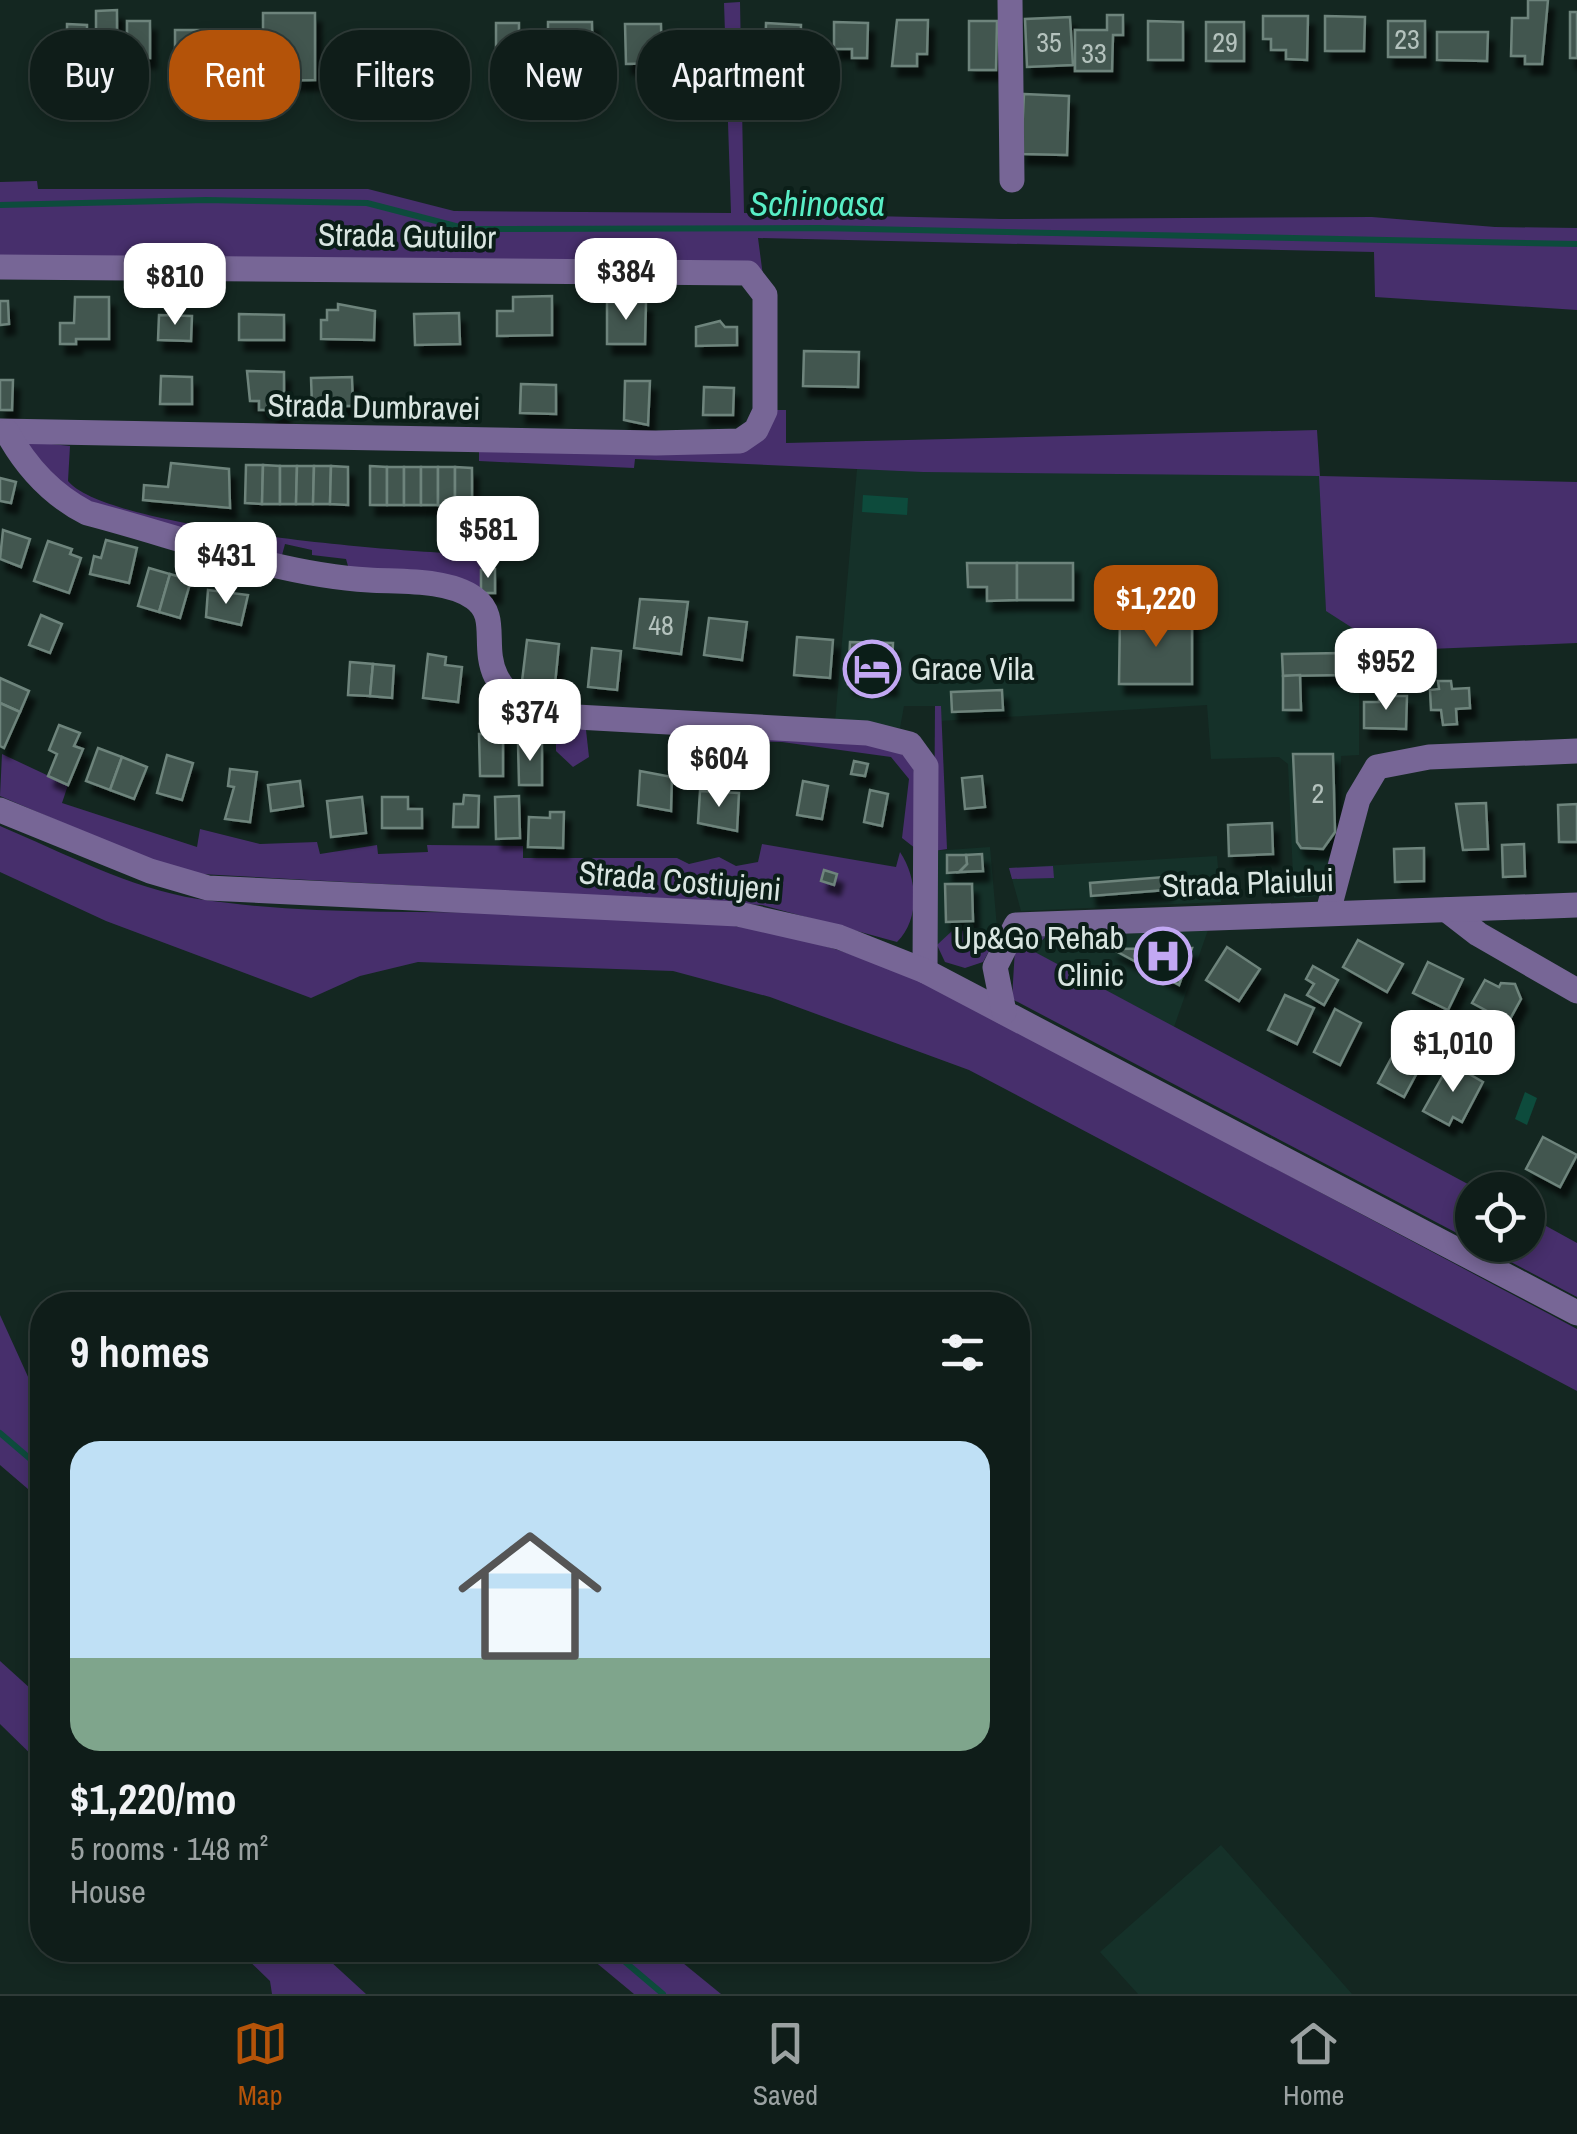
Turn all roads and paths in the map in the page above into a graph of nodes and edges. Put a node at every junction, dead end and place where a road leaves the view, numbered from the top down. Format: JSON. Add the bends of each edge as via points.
{"nodes":[{"id":1,"x":1010,"y":0,"type":"edge"},
{"id":2,"x":1012,"y":180,"type":"dead end"},
{"id":3,"x":0,"y":266,"type":"edge"},
{"id":4,"x":4,"y":432,"type":"edge"},
{"id":5,"x":740,"y":441,"type":"joint"},
{"id":6,"x":1577,"y":751,"type":"edge"},
{"id":7,"x":0,"y":810,"type":"edge"},
{"id":8,"x":1577,"y":905,"type":"edge"},
{"id":9,"x":1447,"y":910,"type":"junction"},
{"id":10,"x":1328,"y":912,"type":"junction"},
{"id":11,"x":925,"y":971,"type":"junction"},
{"id":12,"x":1577,"y":991,"type":"edge"},
{"id":13,"x":1004,"y":1012,"type":"junction"},
{"id":14,"x":1577,"y":1313,"type":"edge"}],
"edges":[{"from":1,"to":2,"type":"street"},
{"from":3,"to":5,"type":"street","name":"Strada Gutuilor","via":[[748,273],[765,295],[766,411]]},
{"from":4,"to":5,"type":"street","name":"Strada Dumbravei"},
{"from":4,"to":11,"type":"street","name":"Strada Dumbravei","via":[[26,464],[87,513],[280,564],[350,579],[416,582],[474,598],[484,610],[490,667],[500,688],[540,715],[867,733],[910,744],[926,766]]},
{"from":6,"to":10,"type":"street","via":[[1429,757],[1377,767],[1358,798]]},
{"from":7,"to":11,"type":"street","name":"Strada Costiujeni","via":[[208,888],[738,914],[839,937]]},
{"from":8,"to":9,"type":"street","name":"Strada Plaiului"},
{"from":9,"to":10,"type":"street","name":"Strada Plaiului"},
{"from":9,"to":12,"type":"street"},
{"from":10,"to":13,"type":"street","name":"Strada Plaiului","via":[[1016,924],[995,967]]},
{"from":11,"to":13,"type":"street","name":"Strada Costiujeni"},
{"from":13,"to":14,"type":"street","name":"Strada Costiujeni"}]}
